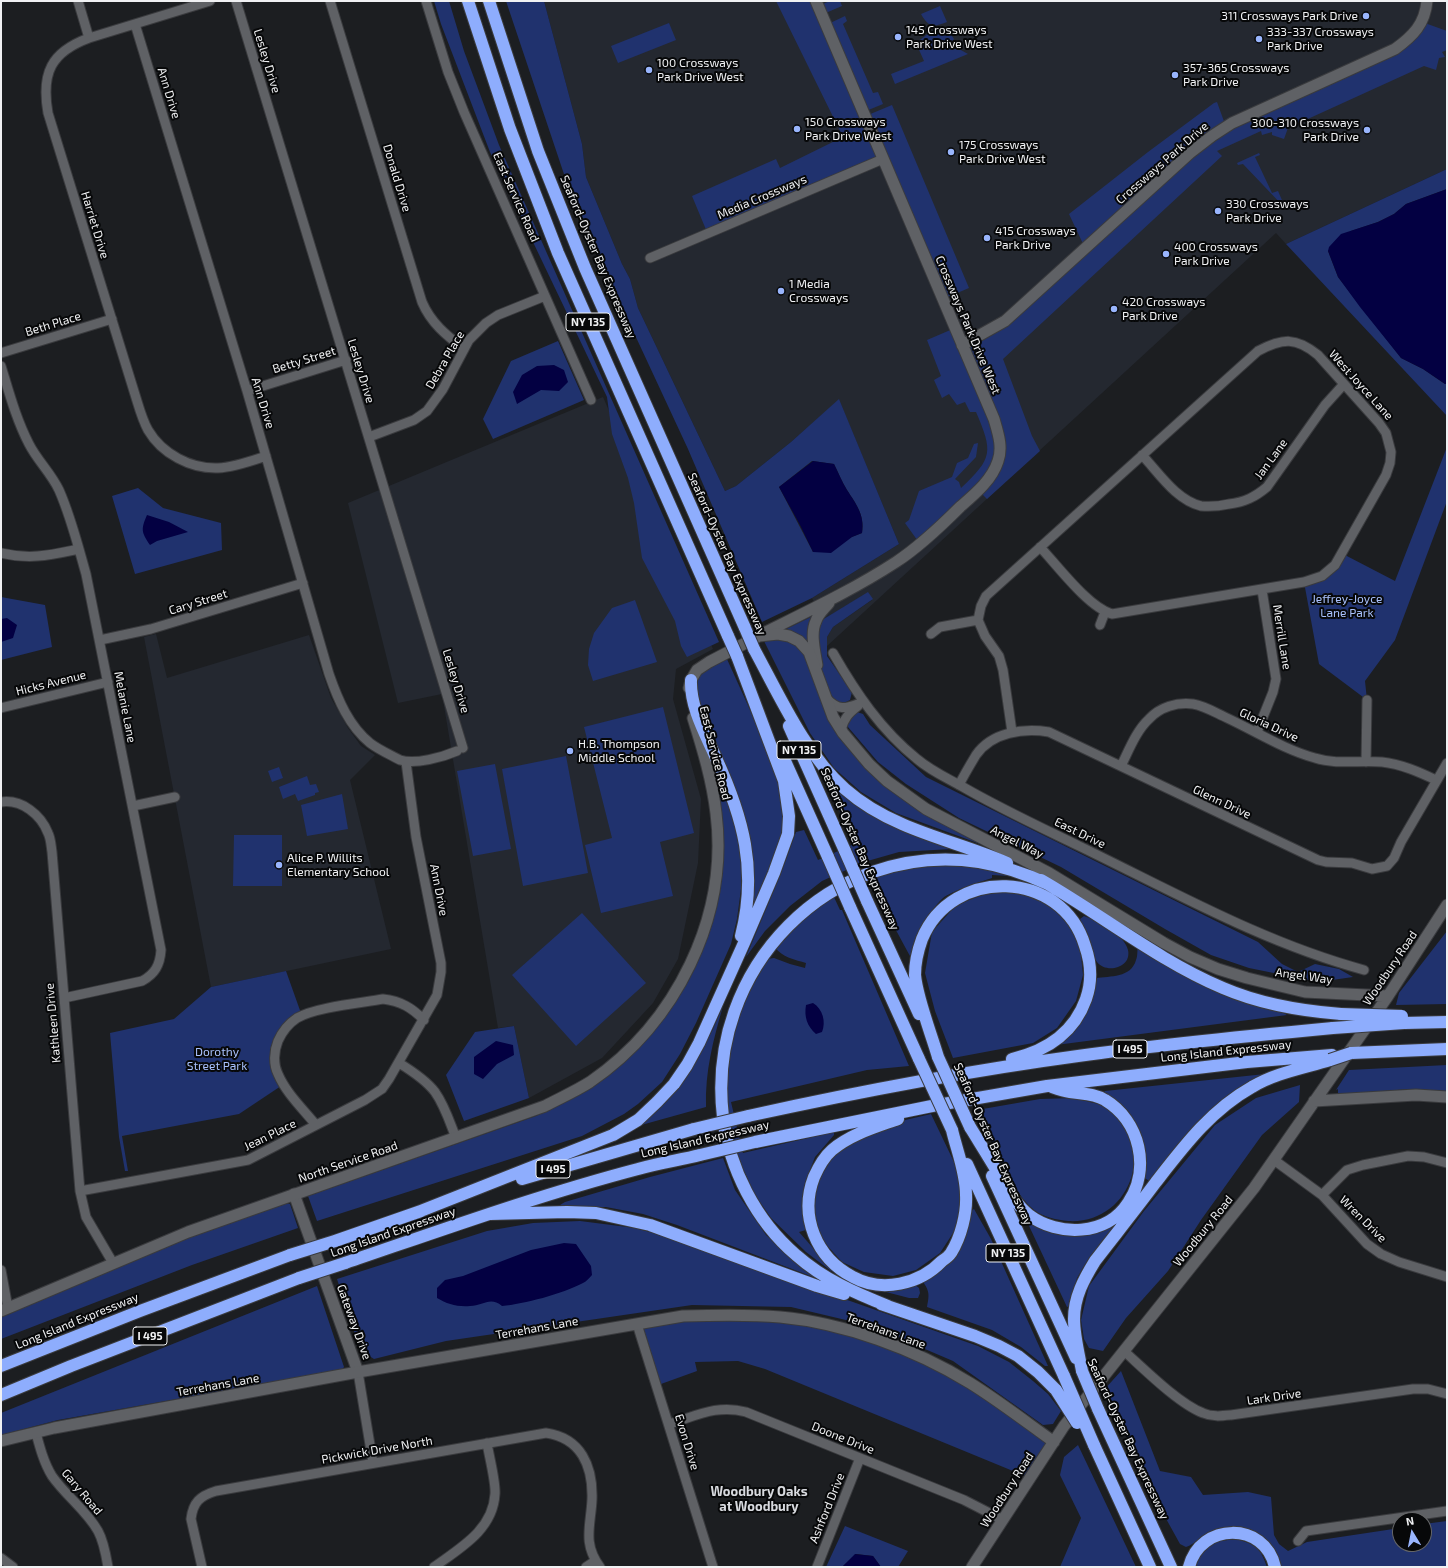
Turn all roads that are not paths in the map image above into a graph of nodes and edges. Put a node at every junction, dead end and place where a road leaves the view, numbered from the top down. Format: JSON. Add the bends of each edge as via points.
{"nodes":[{"id":1,"x":78,"y":1,"type":"edge"},
{"id":2,"x":210,"y":1,"type":"edge"},
{"id":3,"x":236,"y":1,"type":"edge"},
{"id":4,"x":330,"y":1,"type":"edge"},
{"id":5,"x":426,"y":1,"type":"edge"},
{"id":6,"x":460,"y":1,"type":"edge"},
{"id":7,"x":468,"y":1,"type":"edge"},
{"id":8,"x":489,"y":1,"type":"edge"},
{"id":9,"x":495,"y":1,"type":"edge"},
{"id":10,"x":816,"y":1,"type":"edge"},
{"id":11,"x":1427,"y":1,"type":"edge"},
{"id":12,"x":135,"y":24,"type":"junction"},
{"id":13,"x":89,"y":38,"type":"junction"},
{"id":14,"x":510,"y":129,"type":"junction"},
{"id":15,"x":538,"y":151,"type":"junction"},
{"id":16,"x":883,"y":159,"type":"junction"},
{"id":17,"x":650,"y":258,"type":"dead end"},
{"id":18,"x":545,"y":296,"type":"junction"},
{"id":19,"x":112,"y":319,"type":"junction"},
{"id":20,"x":962,"y":345,"type":"junction"},
{"id":21,"x":464,"y":349,"type":"junction"},
{"id":22,"x":1,"y":353,"type":"edge"},
{"id":23,"x":346,"y":360,"type":"junction"},
{"id":24,"x":1,"y":366,"type":"edge"},
{"id":25,"x":1344,"y":384,"type":"junction"},
{"id":26,"x":247,"y":390,"type":"junction"},
{"id":27,"x":591,"y":400,"type":"dead end"},
{"id":28,"x":369,"y":437,"type":"junction"},
{"id":29,"x":1142,"y":455,"type":"junction"},
{"id":30,"x":266,"y":456,"type":"junction"},
{"id":31,"x":1040,"y":547,"type":"junction"},
{"id":32,"x":79,"y":549,"type":"junction"},
{"id":33,"x":1,"y":553,"type":"edge"},
{"id":34,"x":302,"y":583,"type":"junction"},
{"id":35,"x":1262,"y":590,"type":"junction"},
{"id":36,"x":834,"y":598,"type":"junction"},
{"id":37,"x":1105,"y":612,"type":"junction"},
{"id":38,"x":978,"y":620,"type":"junction"},
{"id":39,"x":1100,"y":625,"type":"dead end"},
{"id":40,"x":931,"y":634,"type":"dead end"},
{"id":41,"x":759,"y":636,"type":"junction"},
{"id":42,"x":100,"y":640,"type":"junction"},
{"id":43,"x":754,"y":649,"type":"junction"},
{"id":44,"x":833,"y":653,"type":"dead end"},
{"id":45,"x":737,"y":656,"type":"junction"},
{"id":46,"x":691,"y":680,"type":"junction"},
{"id":47,"x":108,"y":682,"type":"junction"},
{"id":48,"x":820,"y":682,"type":"junction"},
{"id":49,"x":826,"y":698,"type":"junction"},
{"id":50,"x":1367,"y":700,"type":"dead end"},
{"id":51,"x":863,"y":702,"type":"junction"},
{"id":52,"x":1,"y":708,"type":"edge"},
{"id":53,"x":841,"y":730,"type":"junction"},
{"id":54,"x":1012,"y":732,"type":"junction"},
{"id":55,"x":1257,"y":732,"type":"junction"},
{"id":56,"x":406,"y":762,"type":"junction"},
{"id":57,"x":1366,"y":762,"type":"junction"},
{"id":58,"x":1447,"y":763,"type":"edge"},
{"id":59,"x":1121,"y":766,"type":"junction"},
{"id":60,"x":1436,"y":780,"type":"junction"},
{"id":61,"x":959,"y":785,"type":"junction"},
{"id":62,"x":175,"y":797,"type":"dead end"},
{"id":63,"x":1,"y":802,"type":"edge"},
{"id":64,"x":133,"y":806,"type":"junction"},
{"id":65,"x":1048,"y":884,"type":"junction"},
{"id":66,"x":1447,"y":905,"type":"edge"},
{"id":67,"x":1364,"y":970,"type":"dead end"},
{"id":68,"x":674,"y":995,"type":"joint"},
{"id":69,"x":1388,"y":996,"type":"junction"},
{"id":70,"x":64,"y":998,"type":"junction"},
{"id":71,"x":712,"y":1011,"type":"junction"},
{"id":72,"x":424,"y":1020,"type":"junction"},
{"id":73,"x":1406,"y":1020,"type":"junction"},
{"id":74,"x":1447,"y":1022,"type":"edge"},
{"id":75,"x":1447,"y":1048,"type":"edge"},
{"id":76,"x":1351,"y":1053,"type":"junction"},
{"id":77,"x":938,"y":1057,"type":"junction"},
{"id":78,"x":399,"y":1063,"type":"junction"},
{"id":79,"x":927,"y":1081,"type":"junction"},
{"id":80,"x":1047,"y":1086,"type":"junction"},
{"id":81,"x":1447,"y":1097,"type":"edge"},
{"id":82,"x":1314,"y":1101,"type":"junction"},
{"id":83,"x":932,"y":1106,"type":"junction"},
{"id":84,"x":316,"y":1125,"type":"junction"},
{"id":85,"x":970,"y":1127,"type":"junction"},
{"id":86,"x":952,"y":1130,"type":"junction"},
{"id":87,"x":456,"y":1138,"type":"junction"},
{"id":88,"x":1274,"y":1160,"type":"junction"},
{"id":89,"x":1447,"y":1163,"type":"edge"},
{"id":90,"x":80,"y":1191,"type":"junction"},
{"id":91,"x":294,"y":1194,"type":"junction"},
{"id":92,"x":1322,"y":1195,"type":"junction"},
{"id":93,"x":413,"y":1214,"type":"junction"},
{"id":94,"x":490,"y":1214,"type":"junction"},
{"id":95,"x":112,"y":1263,"type":"junction"},
{"id":96,"x":1,"y":1270,"type":"edge"},
{"id":97,"x":1447,"y":1277,"type":"edge"},
{"id":98,"x":888,"y":1306,"type":"junction"},
{"id":99,"x":4,"y":1309,"type":"edge"},
{"id":100,"x":637,"y":1324,"type":"junction"},
{"id":101,"x":62,"y":1341,"type":"junction"},
{"id":102,"x":1124,"y":1351,"type":"junction"},
{"id":103,"x":1,"y":1362,"type":"edge"},
{"id":104,"x":1,"y":1366,"type":"edge"},
{"id":105,"x":71,"y":1366,"type":"junction"},
{"id":106,"x":358,"y":1372,"type":"junction"},
{"id":107,"x":1082,"y":1372,"type":"junction"},
{"id":108,"x":1447,"y":1394,"type":"edge"},
{"id":109,"x":1,"y":1395,"type":"edge"},
{"id":110,"x":1,"y":1402,"type":"edge"},
{"id":111,"x":669,"y":1424,"type":"junction"},
{"id":112,"x":36,"y":1433,"type":"junction"},
{"id":113,"x":1,"y":1441,"type":"edge"},
{"id":114,"x":1054,"y":1442,"type":"junction"},
{"id":115,"x":487,"y":1443,"type":"junction"},
{"id":116,"x":1092,"y":1448,"type":"junction"},
{"id":117,"x":860,"y":1458,"type":"junction"},
{"id":118,"x":373,"y":1463,"type":"junction"},
{"id":119,"x":1447,"y":1511,"type":"edge"},
{"id":120,"x":1003,"y":1520,"type":"junction"},
{"id":121,"x":1298,"y":1541,"type":"dead end"},
{"id":122,"x":1,"y":1558,"type":"edge"},
{"id":123,"x":597,"y":1564,"type":"edge"},
{"id":124,"x":13,"y":1567,"type":"edge"},
{"id":125,"x":108,"y":1567,"type":"edge"},
{"id":126,"x":202,"y":1567,"type":"edge"},
{"id":127,"x":434,"y":1567,"type":"edge"},
{"id":128,"x":586,"y":1567,"type":"edge"},
{"id":129,"x":714,"y":1567,"type":"edge"},
{"id":130,"x":817,"y":1567,"type":"edge"},
{"id":131,"x":972,"y":1567,"type":"edge"},
{"id":132,"x":1150,"y":1567,"type":"edge"},
{"id":133,"x":1171,"y":1567,"type":"edge"},
{"id":134,"x":1190,"y":1567,"type":"edge"},
{"id":135,"x":1275,"y":1567,"type":"edge"}],
"edges":[{"from":1,"to":13,"type":"street"},
{"from":2,"to":12,"type":"street","name":"Harriet Drive"},
{"from":3,"to":23,"type":"street","name":"Lesley Drive"},
{"from":4,"to":21,"type":"street","name":"Donald Drive","via":[[422,302],[434,323]]},
{"from":5,"to":18,"type":"street","name":"East Service Road","via":[[448,72],[464,112]]},
{"from":6,"to":14,"type":"highway","via":[[489,82]]},
{"from":7,"to":14,"type":"highway","number":"NY 135"},
{"from":8,"to":15,"type":"highway","name":"Seaford-Oyster Bay Expressway","number":"NY 135"},
{"from":9,"to":15,"type":"highway"},
{"from":10,"to":16,"type":"main road","name":"Crossways Park Drive West"},
{"from":11,"to":20,"type":"main road","name":"Crossways Park Drive","via":[[1424,17],[1409,39],[1395,49],[1244,117],[1212,136],[1005,321]]},
{"from":12,"to":13,"type":"street","name":"Harriet Drive"},
{"from":12,"to":26,"type":"street","name":"Ann Drive"},
{"from":13,"to":19,"type":"street","name":"Harriet Drive","via":[[74,44],[55,60],[46,79],[45,97]]},
{"from":14,"to":45,"type":"highway","number":"NY 135","bridge":true,"via":[[558,253]]},
{"from":15,"to":43,"type":"highway","name":"Seaford-Oyster Bay Expressway","number":"NY 135","bridge":true,"via":[[585,268]]},
{"from":16,"to":17,"type":"street","name":"Media Crossways"},
{"from":16,"to":20,"type":"main road","name":"Crossways Park Drive West"},
{"from":18,"to":21,"type":"street","name":"Debra Place","via":[[498,315],[476,331]]},
{"from":18,"to":27,"type":"street","name":"East Service Road"},
{"from":19,"to":22,"type":"street","name":"Beth Place"},
{"from":19,"to":30,"type":"street","name":"Harriet Drive","via":[[144,422],[163,448],[183,461],[205,468],[236,466]]},
{"from":20,"to":36,"type":"main road","name":"Crossways Park Drive West","via":[[999,434],[999,455],[992,473],[978,490],[920,544],[896,562]]},
{"from":21,"to":28,"type":"street","name":"Debra Place","via":[[443,389],[427,411],[414,420]]},
{"from":23,"to":26,"type":"street","name":"Betty Street"},
{"from":23,"to":28,"type":"street","name":"Lesley Drive"},
{"from":24,"to":32,"type":"street","name":"Melanie Lane","via":[[22,429],[59,490]]},
{"from":25,"to":29,"type":"street","name":"West Joyce Lane","via":[[1307,346],[1291,341],[1271,344],[1258,350]]},
{"from":25,"to":29,"type":"street","name":"Jan Lane","via":[[1325,405],[1267,487],[1258,495],[1239,503],[1202,506],[1190,502],[1174,490]]},
{"from":25,"to":35,"type":"street","name":"West Joyce Lane","via":[[1386,432],[1391,452],[1386,475],[1343,554],[1330,570],[1314,580]]},
{"from":26,"to":30,"type":"street","name":"Ann Drive"},
{"from":28,"to":56,"type":"street","name":"Lesley Drive","via":[[460,749],[433,759]]},
{"from":29,"to":31,"type":"street","name":"West Joyce Lane"},
{"from":30,"to":34,"type":"street","name":"Ann Drive"},
{"from":31,"to":37,"type":"street","via":[[1082,592]]},
{"from":31,"to":38,"type":"street","name":"West Joyce Lane","via":[[986,596]]},
{"from":32,"to":33,"type":"street","via":[[43,557]]},
{"from":32,"to":42,"type":"street","name":"Melanie Lane"},
{"from":34,"to":42,"type":"street","name":"Cary Street","via":[[151,630]]},
{"from":34,"to":56,"type":"street","name":"Ann Drive","via":[[329,674],[346,715],[371,744]]},
{"from":35,"to":37,"type":"street","name":"West Joyce Lane","via":[[1112,614]]},
{"from":35,"to":55,"type":"street","name":"Merrill Lane","via":[[1276,679]]},
{"from":36,"to":41,"type":"main road","name":"Crossways Park Drive West"},
{"from":36,"to":48,"type":"main road","name":"Crossways Park Drive West","via":[[820,613],[814,625]]},
{"from":37,"to":39,"type":"street"},
{"from":38,"to":40,"type":"street","via":[[940,627]]},
{"from":38,"to":54,"type":"street","via":[[985,636],[999,656]]},
{"from":41,"to":46,"type":"main road","name":"Angel Way","via":[[709,662],[698,670]]},
{"from":41,"to":48,"type":"main road","name":"Angel Way","via":[[778,634],[799,641],[809,652]]},
{"from":42,"to":47,"type":"street","name":"Melanie Lane"},
{"from":43,"to":65,"type":"highway","via":[[806,743],[820,763],[845,789],[880,813],[903,824],[992,856]]},
{"from":43,"to":77,"type":"highway","name":"Seaford-Oyster Bay Expressway","number":"NY 135","bridge":true},
{"from":44,"to":51,"type":"street","name":"East Drive"},
{"from":45,"to":71,"type":"highway","via":[[784,781],[789,816],[788,834],[744,943]]},
{"from":45,"to":86,"type":"highway","number":"NY 135","bridge":true},
{"from":46,"to":68,"type":"main road","name":"East Service Road","via":[[688,693],[691,710],[712,784],[716,814],[716,868],[701,939]]},
{"from":46,"to":71,"type":"highway","via":[[691,693],[700,722],[739,813],[748,859],[744,923],[740,940]]},
{"from":47,"to":52,"type":"street","name":"Hicks Avenue"},
{"from":47,"to":64,"type":"street","name":"Melanie Lane"},
{"from":48,"to":49,"type":"main road","name":"Angel Way"},
{"from":49,"to":51,"type":"street","via":[[834,707],[842,708]]},
{"from":49,"to":53,"type":"main road","name":"Angel Way"},
{"from":50,"to":57,"type":"street"},
{"from":51,"to":53,"type":"street","via":[[843,721]]},
{"from":51,"to":61,"type":"street","name":"East Drive","via":[[890,734],[917,759],[938,775]]},
{"from":53,"to":69,"type":"main road","name":"Angel Way","via":[[887,781],[926,809],[1049,873],[1190,957],[1218,969],[1305,992]]},
{"from":54,"to":59,"type":"street","name":"Glenn Drive","via":[[1049,732]]},
{"from":54,"to":61,"type":"street","name":"Glenn Drive","via":[[993,739],[984,746]]},
{"from":55,"to":57,"type":"street","name":"Gloria Drive","via":[[1315,758],[1333,762]]},
{"from":55,"to":59,"type":"street","name":"Gloria Drive","via":[[1202,706],[1184,703],[1172,705],[1148,718]]},
{"from":56,"to":72,"type":"street","name":"Ann Drive","via":[[416,837],[441,963],[437,995]]},
{"from":57,"to":60,"type":"street","name":"Gloria Drive","via":[[1401,766]]},
{"from":58,"to":60,"type":"street","name":"Glenn Drive"},
{"from":59,"to":60,"type":"street","name":"Glenn Drive","via":[[1318,860],[1352,863],[1372,869],[1387,866],[1394,858]]},
{"from":61,"to":67,"type":"street","name":"East Drive","via":[[995,806],[1250,929],[1328,960]]},
{"from":62,"to":64,"type":"street"},
{"from":63,"to":70,"type":"street","name":"Kathleen Drive","via":[[18,804],[29,809],[43,823],[49,835]]},
{"from":64,"to":70,"type":"street","name":"Melanie Lane","via":[[161,950],[160,962],[156,971],[142,981]]},
{"from":65,"to":73,"type":"highway","bridge":true,"via":[[1166,958],[1224,989],[1306,1011]]},
{"from":65,"to":98,"type":"highway","via":[[1002,867],[951,860],[894,866],[843,885],[794,920],[772,942],[742,991],[732,1017],[725,1045],[721,1102],[725,1134],[743,1185],[766,1222],[794,1254],[833,1282]]},
{"from":66,"to":69,"type":"main road","name":"Woodbury Road"},
{"from":68,"to":87,"type":"main road","name":"North Service Road","via":[[646,1032],[620,1058],[590,1082],[544,1106]]},
{"from":69,"to":82,"type":"main road","name":"Woodbury Road"},
{"from":70,"to":90,"type":"street","name":"Kathleen Drive"},
{"from":71,"to":93,"type":"highway","via":[[687,1065],[674,1084],[638,1120],[606,1138]]},
{"from":72,"to":78,"type":"street","name":"Jean Place"},
{"from":72,"to":84,"type":"street","via":[[405,1004],[383,999],[310,1013],[289,1024],[276,1048],[274,1058],[277,1072]]},
{"from":73,"to":74,"type":"highway","name":"Long Island Expressway","number":"I 495"},
{"from":73,"to":79,"type":"highway","name":"Long Island Expressway","number":"I 495","bridge":true,"via":[[1077,1056]]},
{"from":75,"to":76,"type":"highway","name":"Long Island Expressway","number":"I 495"},
{"from":76,"to":80,"type":"highway","name":"Long Island Expressway","number":"I 495","bridge":true,"via":[[1240,1063]]},
{"from":76,"to":107,"type":"highway","bridge":true,"via":[[1253,1086],[1228,1102],[1187,1142],[1083,1280],[1076,1299],[1074,1320]]},
{"from":77,"to":79,"type":"highway","via":[[915,974],[918,952],[927,929],[947,906],[962,895],[983,887],[1006,885],[1031,889],[1053,900],[1070,916],[1082,936],[1089,957],[1088,994],[1081,1013],[1068,1030],[1050,1044],[1028,1055]]},
{"from":77,"to":85,"type":"highway","name":"Seaford-Oyster Bay Expressway","number":"NY 135","bridge":true},
{"from":78,"to":84,"type":"street","name":"Jean Place","via":[[382,1089]]},
{"from":78,"to":87,"type":"street","via":[[435,1092]]},
{"from":79,"to":93,"type":"highway","name":"Long Island Expressway","number":"I 495","bridge":true,"via":[[748,1116],[568,1165]]},
{"from":80,"to":83,"type":"highway","name":"Long Island Expressway","number":"I 495"},
{"from":80,"to":85,"type":"highway","via":[[1103,1099],[1121,1112],[1134,1131],[1141,1164],[1138,1185],[1128,1204],[1113,1218],[1093,1228],[1072,1231],[1048,1226],[1028,1214],[1014,1200]]},
{"from":81,"to":82,"type":"main road"},
{"from":82,"to":88,"type":"main road","name":"Woodbury Road"},
{"from":83,"to":86,"type":"highway","via":[[849,1138],[832,1150],[818,1168],[810,1188],[808,1210],[812,1232],[822,1251],[836,1266],[854,1278],[873,1284],[895,1284],[915,1280],[936,1268],[950,1253],[963,1224],[966,1195],[965,1180]]},
{"from":83,"to":94,"type":"highway","name":"Long Island Expressway","number":"I 495","bridge":true,"via":[[624,1172]]},
{"from":84,"to":90,"type":"street","name":"Jean Place","via":[[248,1160]]},
{"from":85,"to":107,"type":"highway","name":"Seaford-Oyster Bay Expressway","number":"NY 135"},
{"from":86,"to":116,"type":"highway","number":"NY 135","bridge":true,"via":[[1064,1376]]},
{"from":87,"to":91,"type":"main road","name":"North Service Road"},
{"from":88,"to":92,"type":"street","name":"Wren Drive"},
{"from":88,"to":102,"type":"main road","name":"Woodbury Road","via":[[1224,1227]]},
{"from":89,"to":92,"type":"street","via":[[1408,1156],[1363,1165],[1347,1170]]},
{"from":90,"to":95,"type":"street","name":"Kathleen Drive","via":[[86,1218]]},
{"from":91,"to":95,"type":"main road","name":"North Service Road","via":[[188,1232]]},
{"from":91,"to":106,"type":"main road","name":"Gateway Drive"},
{"from":92,"to":97,"type":"street","name":"Wren Drive","via":[[1367,1244],[1381,1254]]},
{"from":93,"to":101,"type":"highway","name":"Long Island Expressway","number":"I 495","bridge":true,"via":[[290,1255]]},
{"from":94,"to":98,"type":"highway","via":[[596,1213],[650,1226],[817,1286]]},
{"from":94,"to":105,"type":"highway","name":"Long Island Expressway","number":"I 495","bridge":true,"via":[[299,1278]]},
{"from":95,"to":99,"type":"main road","name":"North Service Road"},
{"from":96,"to":99,"type":"street"},
{"from":98,"to":116,"type":"highway","bridge":true,"via":[[975,1336],[1018,1356],[1056,1390]]},
{"from":100,"to":106,"type":"main road","name":"Terrehans Lane"},
{"from":100,"to":111,"type":"street","name":"Evon Drive"},
{"from":100,"to":114,"type":"main road","name":"Terrehans Lane","via":[[683,1316],[728,1314],[781,1317],[837,1328],[878,1340],[937,1364],[970,1383]]},
{"from":101,"to":103,"type":"highway"},
{"from":101,"to":104,"type":"highway","name":"Long Island Expressway","number":"I 495"},
{"from":102,"to":108,"type":"street","name":"Lark Drive","via":[[1186,1403],[1203,1413],[1215,1416],[1413,1389],[1428,1389]]},
{"from":102,"to":114,"type":"main road","name":"Woodbury Road"},
{"from":105,"to":109,"type":"highway","name":"Long Island Expressway","number":"I 495"},
{"from":105,"to":110,"type":"highway"},
{"from":106,"to":112,"type":"main road","name":"Terrehans Lane"},
{"from":106,"to":118,"type":"street","name":"Gateway Drive"},
{"from":107,"to":133,"type":"highway","name":"Seaford-Oyster Bay Expressway","number":"NY 135","bridge":true},
{"from":111,"to":117,"type":"street","name":"Doone Drive","via":[[714,1410],[739,1410]]},
{"from":111,"to":129,"type":"street","name":"Evon Drive"},
{"from":112,"to":113,"type":"main road","name":"Terrehans Lane"},
{"from":112,"to":125,"type":"street","name":"Gary Road","via":[[52,1476],[98,1531]]},
{"from":114,"to":120,"type":"main road","name":"Woodbury Road"},
{"from":115,"to":118,"type":"street","name":"Pickwick Drive North"},
{"from":115,"to":123,"type":"street","name":"Pickwick Drive North","via":[[546,1433],[554,1434],[564,1438],[584,1456],[592,1499],[588,1536]]},
{"from":115,"to":127,"type":"street","via":[[495,1494],[491,1512],[484,1527],[472,1539]]},
{"from":116,"to":132,"type":"highway"},
{"from":117,"to":120,"type":"street","name":"Doone Drive","via":[[964,1500]]},
{"from":117,"to":130,"type":"street","name":"Ashford Drive"},
{"from":118,"to":126,"type":"street","name":"Pickwick Drive North","via":[[204,1494],[196,1502],[191,1519]]},
{"from":119,"to":121,"type":"street","via":[[1306,1531]]},
{"from":120,"to":131,"type":"main road","name":"Woodbury Road"},
{"from":122,"to":124,"type":"street"},
{"from":123,"to":128,"type":"street"},
{"from":134,"to":135,"type":"highway","via":[[1197,1549],[1204,1543],[1210,1538],[1232,1532],[1249,1536],[1261,1543],[1270,1553]]}]}
